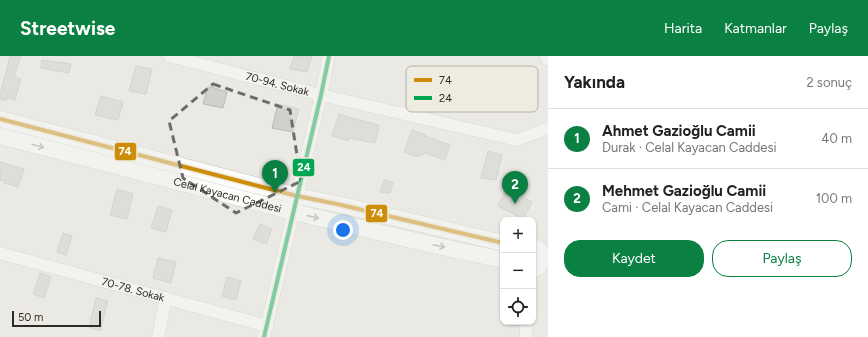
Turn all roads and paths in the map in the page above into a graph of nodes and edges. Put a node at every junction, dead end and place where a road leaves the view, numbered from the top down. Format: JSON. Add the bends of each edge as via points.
{"nodes":[{"id":1,"x":169,"y":56,"type":"edge"},
{"id":2,"x":329,"y":56,"type":"edge"},
{"id":3,"x":546,"y":56,"type":"edge"},
{"id":4,"x":548,"y":60,"type":"edge"},
{"id":5,"x":321,"y":95,"type":"junction"},
{"id":6,"x":0,"y":119,"type":"edge"},
{"id":7,"x":548,"y":128,"type":"edge"},
{"id":8,"x":0,"y":136,"type":"edge"},
{"id":9,"x":297,"y":196,"type":"junction"},
{"id":10,"x":294,"y":212,"type":"junction"},
{"id":11,"x":500,"y":242,"type":"edge"},
{"id":12,"x":539,"y":245,"type":"edge"},
{"id":13,"x":0,"y":253,"type":"edge"},
{"id":14,"x":500,"y":259,"type":"edge"},
{"id":15,"x":540,"y":266,"type":"edge"},
{"id":16,"x":166,"y":298,"type":"junction"},
{"id":17,"x":526,"y":325,"type":"edge"},
{"id":18,"x":266,"y":331,"type":"edge"},
{"id":19,"x":158,"y":337,"type":"edge"},
{"id":20,"x":526,"y":337,"type":"edge"}],
"edges":[{"from":1,"to":5,"type":"street","name":"70-94. Sokak"},
{"from":2,"to":5,"type":"street"},
{"from":3,"to":4,"type":"street"},
{"from":5,"to":7,"type":"street","name":"70-94. Sokak","via":[[517,140]]},
{"from":5,"to":9,"type":"street"},
{"from":6,"to":9,"type":"street","name":"Celal Kayacan Caddesi"},
{"from":8,"to":10,"type":"street","name":"Celal Kayacan Caddesi","one_way":true},
{"from":9,"to":10,"type":"street"},
{"from":9,"to":11,"type":"street","name":"Celal Kayacan Caddesi"},
{"from":10,"to":14,"type":"street","name":"Celal Kayacan Caddesi","one_way":true},
{"from":10,"to":18,"type":"street"},
{"from":12,"to":15,"type":"street","via":[[542,256]]},
{"from":13,"to":16,"type":"street","name":"70-78. Sokak"},
{"from":16,"to":18,"type":"street","name":"70-78. Sokak"},
{"from":16,"to":19,"type":"street"},
{"from":17,"to":20,"type":"street"}]}
